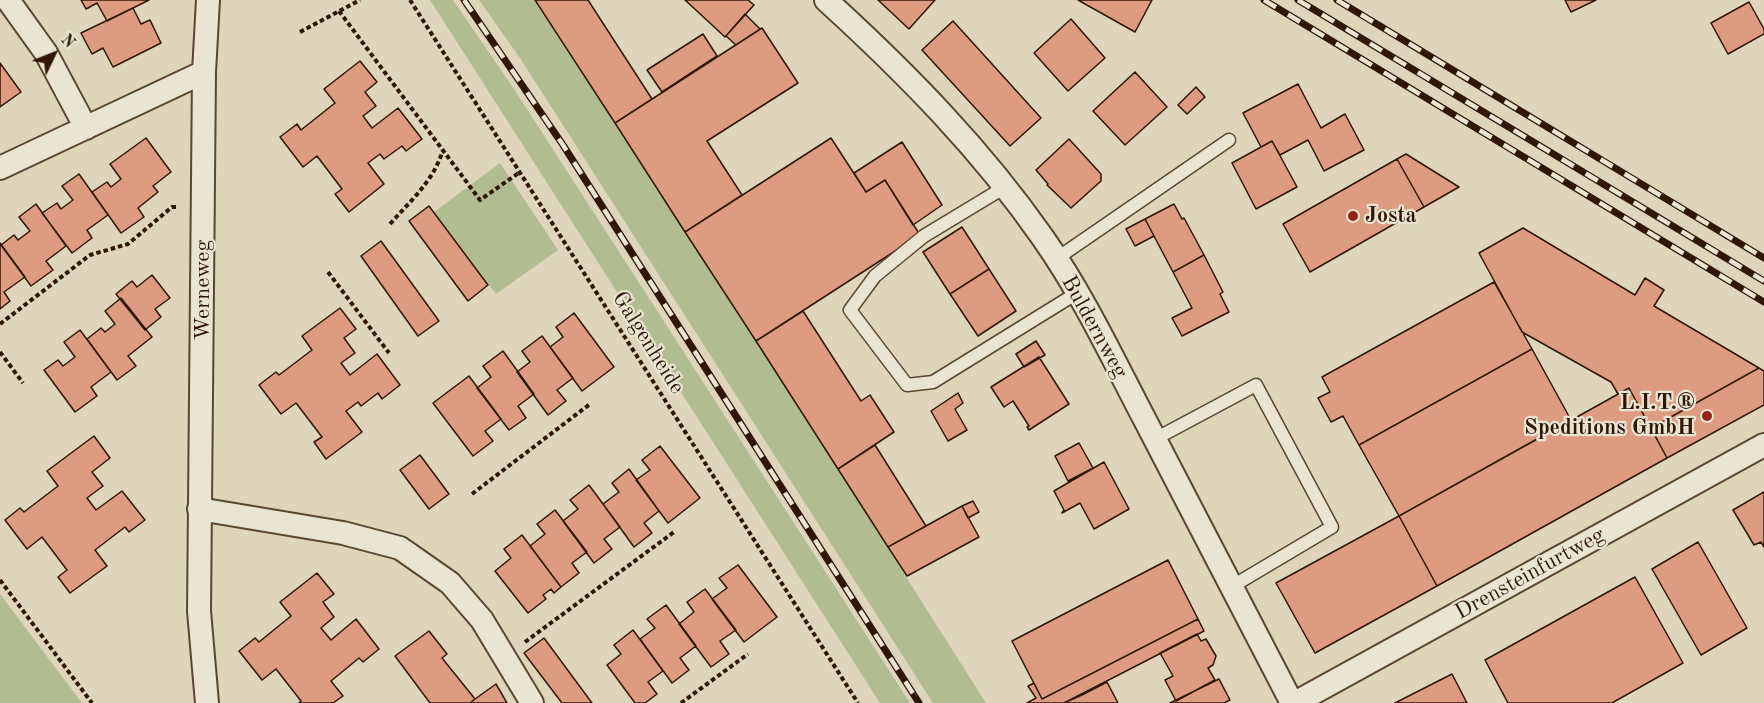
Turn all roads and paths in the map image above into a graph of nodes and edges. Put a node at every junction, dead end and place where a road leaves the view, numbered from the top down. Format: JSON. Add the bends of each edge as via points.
{"nodes":[{"id":1,"x":8,"y":0,"type":"edge"},
{"id":2,"x":208,"y":0,"type":"edge"},
{"id":3,"x":360,"y":0,"type":"edge"},
{"id":4,"x":410,"y":0,"type":"edge"},
{"id":5,"x":826,"y":0,"type":"edge"},
{"id":6,"x":339,"y":11,"type":"junction"},
{"id":7,"x":300,"y":32,"type":"dead end"},
{"id":8,"x":204,"y":72,"type":"junction"},
{"id":9,"x":86,"y":128,"type":"junction"},
{"id":10,"x":1229,"y":140,"type":"dead end"},
{"id":11,"x":443,"y":150,"type":"junction"},
{"id":12,"x":0,"y":168,"type":"edge"},
{"id":13,"x":520,"y":172,"type":"junction"},
{"id":14,"x":1005,"y":187,"type":"junction"},
{"id":15,"x":203,"y":203,"type":"junction"},
{"id":16,"x":390,"y":224,"type":"dead end"},
{"id":17,"x":1056,"y":259,"type":"junction"},
{"id":18,"x":328,"y":272,"type":"dead end"},
{"id":19,"x":1077,"y":293,"type":"junction"},
{"id":20,"x":0,"y":324,"type":"edge"},
{"id":21,"x":0,"y":352,"type":"edge"},
{"id":22,"x":389,"y":353,"type":"dead end"},
{"id":23,"x":23,"y":383,"type":"dead end"},
{"id":24,"x":590,"y":404,"type":"dead end"},
{"id":25,"x":1155,"y":439,"type":"junction"},
{"id":26,"x":1764,"y":445,"type":"edge"},
{"id":27,"x":471,"y":494,"type":"dead end"},
{"id":28,"x":199,"y":509,"type":"junction"},
{"id":29,"x":674,"y":531,"type":"dead end"},
{"id":30,"x":0,"y":580,"type":"edge"},
{"id":31,"x":1231,"y":586,"type":"junction"},
{"id":32,"x":748,"y":654,"type":"dead end"},
{"id":33,"x":505,"y":657,"type":"junction"},
{"id":34,"x":92,"y":703,"type":"edge"},
{"id":35,"x":207,"y":703,"type":"edge"},
{"id":36,"x":532,"y":703,"type":"edge"},
{"id":37,"x":681,"y":703,"type":"edge"},
{"id":38,"x":858,"y":703,"type":"edge"},
{"id":39,"x":1294,"y":703,"type":"edge"}],
"edges":[{"from":1,"to":9,"type":"street","via":[[46,53]]},
{"from":2,"to":8,"type":"street","name":"Werneweg"},
{"from":3,"to":6,"type":"path"},
{"from":4,"to":13,"type":"path","name":"Galgenheide"},
{"from":5,"to":14,"type":"street","name":"Buldernweg","via":[[941,111]]},
{"from":6,"to":7,"type":"path"},
{"from":6,"to":11,"type":"path"},
{"from":8,"to":9,"type":"street"},
{"from":8,"to":15,"type":"street","name":"Werneweg"},
{"from":9,"to":12,"type":"street"},
{"from":10,"to":17,"type":"lane"},
{"from":11,"to":13,"type":"path","via":[[480,200]]},
{"from":11,"to":16,"type":"path","via":[[428,183]]},
{"from":13,"to":38,"type":"path","name":"Galgenheide"},
{"from":14,"to":17,"type":"street","name":"Buldernweg"},
{"from":14,"to":19,"type":"lane","via":[[924,236],[875,276],[850,310],[907,385],[933,382]]},
{"from":15,"to":20,"type":"path","via":[[172,207],[128,244],[90,255]]},
{"from":15,"to":28,"type":"street","name":"Werneweg"},
{"from":17,"to":19,"type":"street","name":"Buldernweg"},
{"from":18,"to":22,"type":"path"},
{"from":19,"to":25,"type":"street","name":"Buldernweg"},
{"from":21,"to":23,"type":"path"},
{"from":24,"to":27,"type":"path"},
{"from":25,"to":31,"type":"street","name":"Buldernweg"},
{"from":25,"to":31,"type":"lane","via":[[1256,385],[1332,527]]},
{"from":26,"to":39,"type":"street","name":"Drensteinfurtweg"},
{"from":28,"to":33,"type":"street","via":[[343,533],[400,548],[450,583],[482,620]]},
{"from":28,"to":35,"type":"street","name":"Werneweg","via":[[199,611]]},
{"from":29,"to":33,"type":"path"},
{"from":30,"to":34,"type":"path"},
{"from":31,"to":39,"type":"street","name":"Buldernweg"},
{"from":32,"to":37,"type":"path"},
{"from":33,"to":36,"type":"street"}]}
